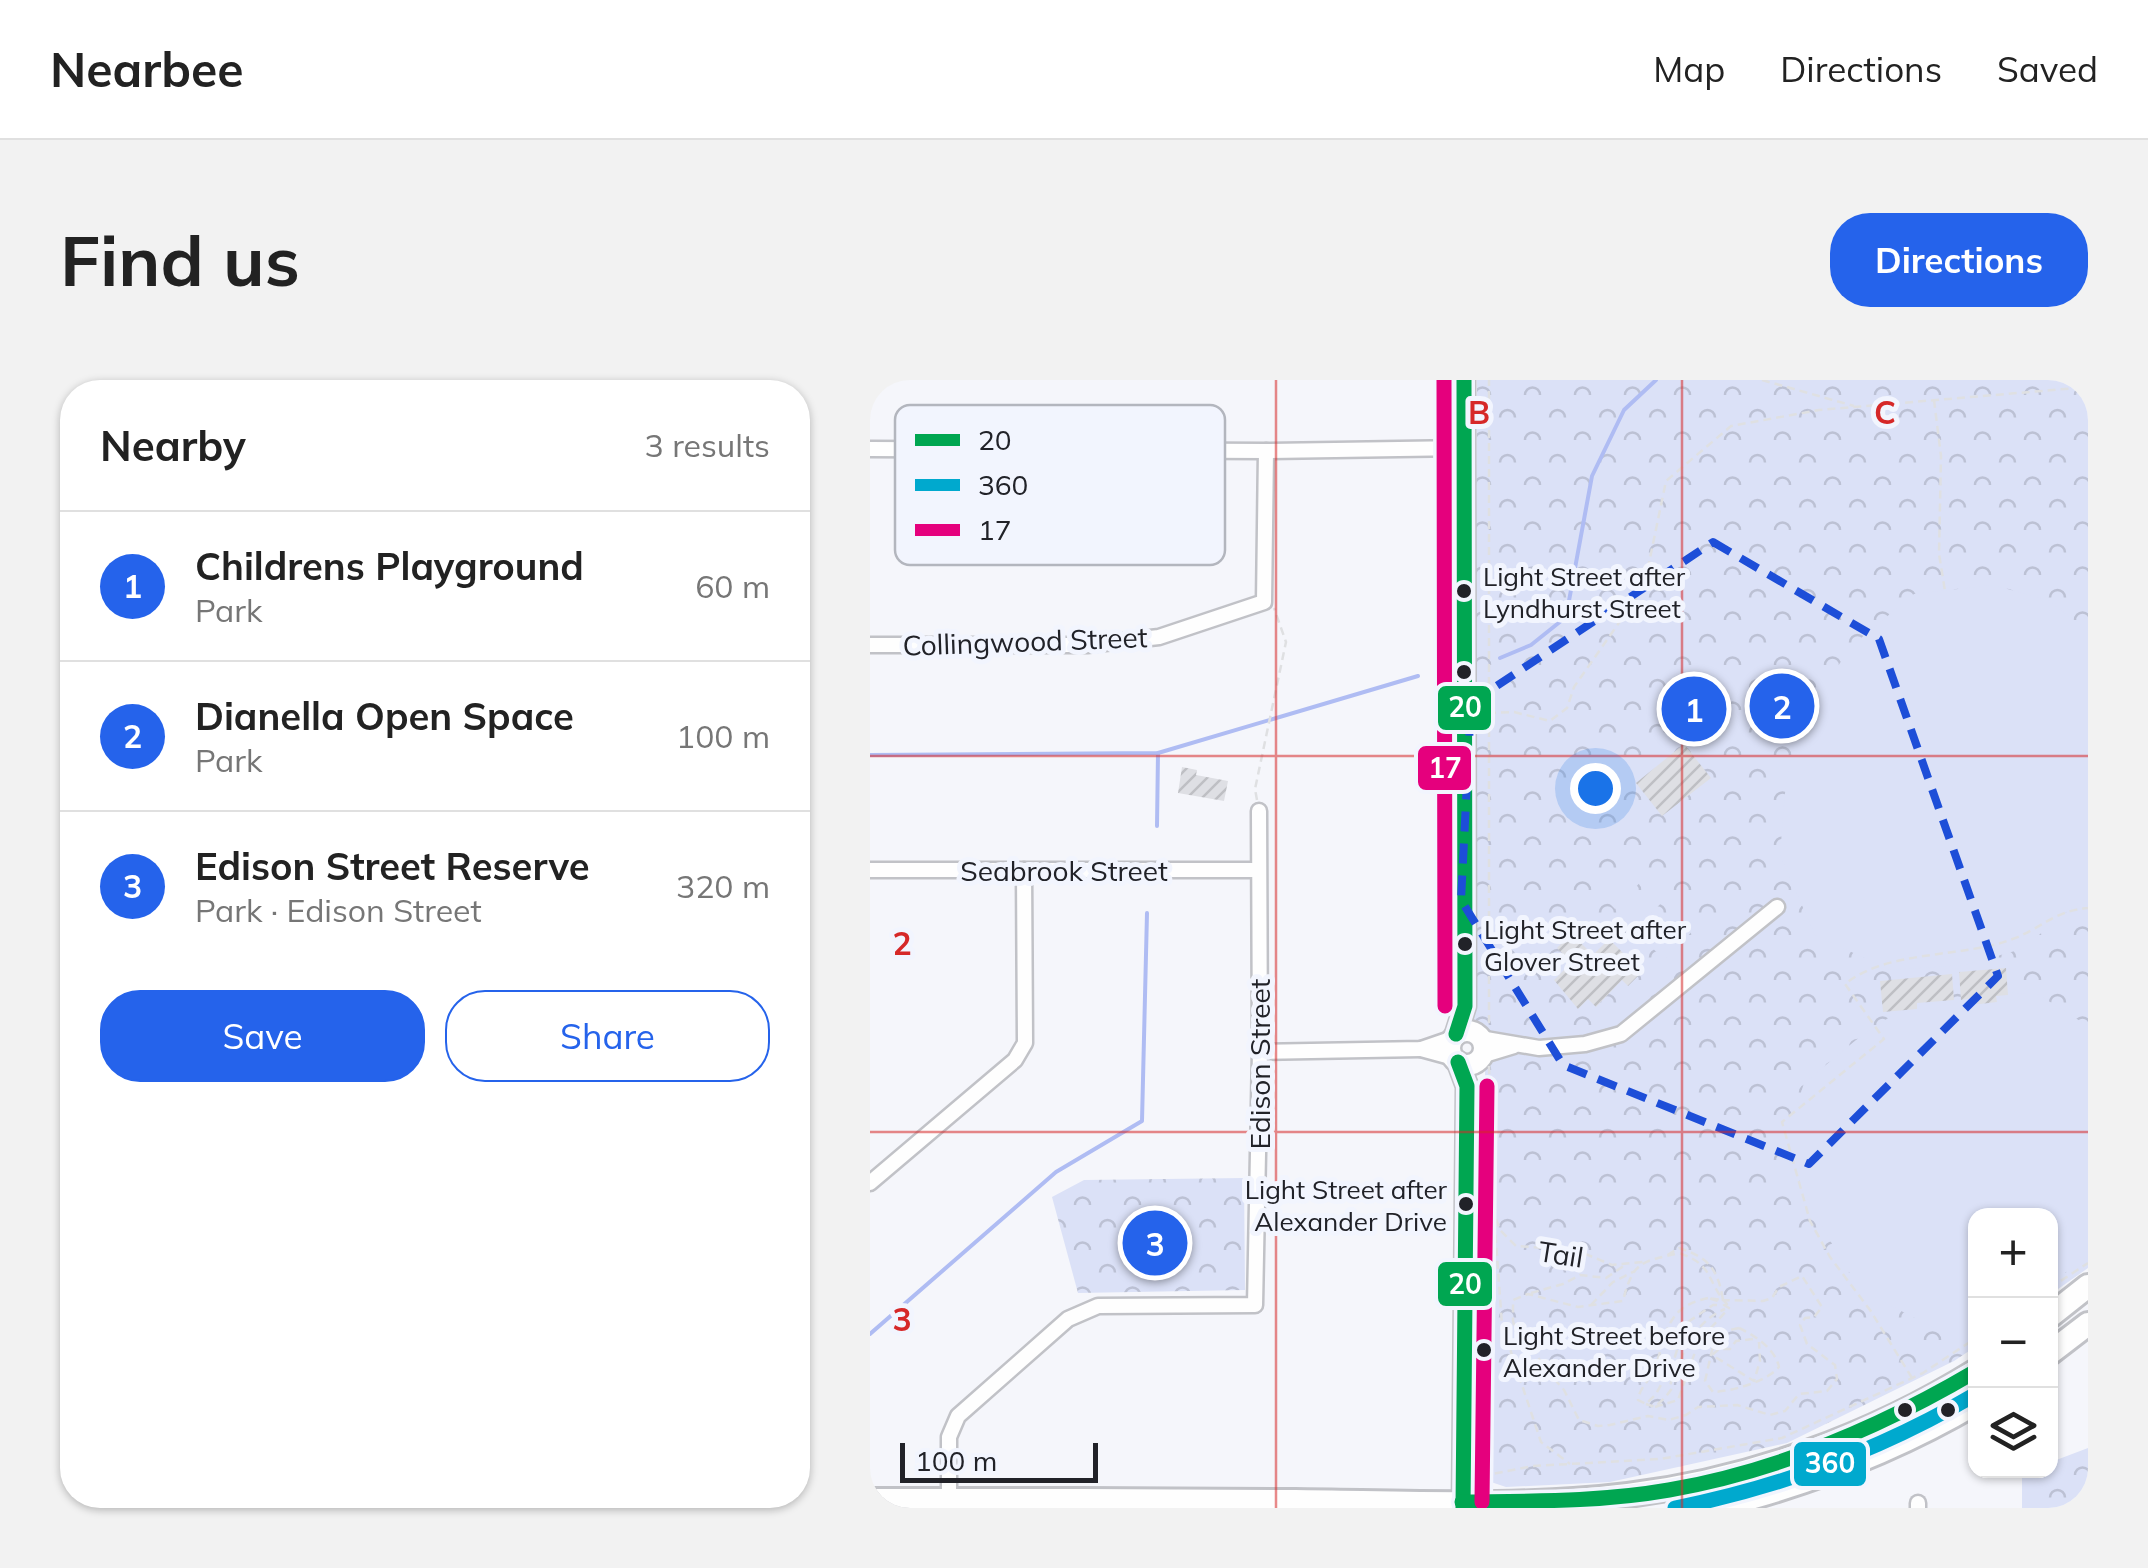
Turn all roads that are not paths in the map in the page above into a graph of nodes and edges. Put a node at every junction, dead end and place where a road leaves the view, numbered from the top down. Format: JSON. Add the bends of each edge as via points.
{"nodes":[{"id":1,"x":1464,"y":380,"type":"edge"},
{"id":2,"x":870,"y":448,"type":"edge"},
{"id":3,"x":895,"y":448,"type":"edge"},
{"id":4,"x":1464,"y":448,"type":"junction"},
{"id":5,"x":1225,"y":451,"type":"edge"},
{"id":6,"x":1266,"y":451,"type":"junction"},
{"id":7,"x":870,"y":645,"type":"edge"},
{"id":8,"x":1258,"y":811,"type":"road end"},
{"id":9,"x":870,"y":870,"type":"edge"},
{"id":10,"x":1024,"y":870,"type":"junction"},
{"id":11,"x":1257,"y":870,"type":"junction"},
{"id":12,"x":1777,"y":906,"type":"dead end"},
{"id":13,"x":1471,"y":1047,"type":"junction"},
{"id":14,"x":1260,"y":1052,"type":"junction"},
{"id":15,"x":870,"y":1184,"type":"edge"},
{"id":16,"x":2088,"y":1286,"type":"edge"},
{"id":17,"x":2058,"y":1310,"type":"edge"},
{"id":18,"x":2088,"y":1324,"type":"edge"},
{"id":19,"x":2058,"y":1347,"type":"edge"},
{"id":20,"x":1968,"y":1375,"type":"edge"},
{"id":21,"x":1968,"y":1408,"type":"edge"},
{"id":22,"x":870,"y":1500,"type":"edge"},
{"id":23,"x":949,"y":1504,"type":"edge"},
{"id":24,"x":1463,"y":1505,"type":"edge"},
{"id":25,"x":1713,"y":1508,"type":"edge"}],
"edges":[{"from":1,"to":4,"type":"street"},
{"from":2,"to":3,"type":"street"},
{"from":4,"to":6,"type":"street"},
{"from":4,"to":13,"type":"street","via":[[1465,1006]]},
{"from":5,"to":6,"type":"street"},
{"from":6,"to":7,"type":"street","name":"Collingwood Street","via":[[1264,602],[1158,637],[1087,645]]},
{"from":8,"to":11,"type":"street","name":"Edison Street"},
{"from":9,"to":10,"type":"street","name":"Seabrook Street"},
{"from":10,"to":11,"type":"street","name":"Seabrook Street"},
{"from":10,"to":15,"type":"street","via":[[1025,1043],[1015,1060]]},
{"from":11,"to":14,"type":"street","name":"Edison Street"},
{"from":12,"to":13,"type":"street","via":[[1621,1034],[1539,1048]]},
{"from":13,"to":14,"type":"street"},
{"from":13,"to":24,"type":"street"},
{"from":14,"to":23,"type":"street","name":"Edison Street","via":[[1255,1305],[1098,1306],[1068,1319],[958,1416],[949,1437]]},
{"from":16,"to":17,"type":"main road"},
{"from":18,"to":19,"type":"main road"},
{"from":20,"to":24,"type":"main road","via":[[1868,1428],[1790,1459],[1627,1496]]},
{"from":21,"to":25,"type":"main road","via":[[1849,1466]]},
{"from":22,"to":23,"type":"main road"},
{"from":23,"to":24,"type":"main road"}]}
